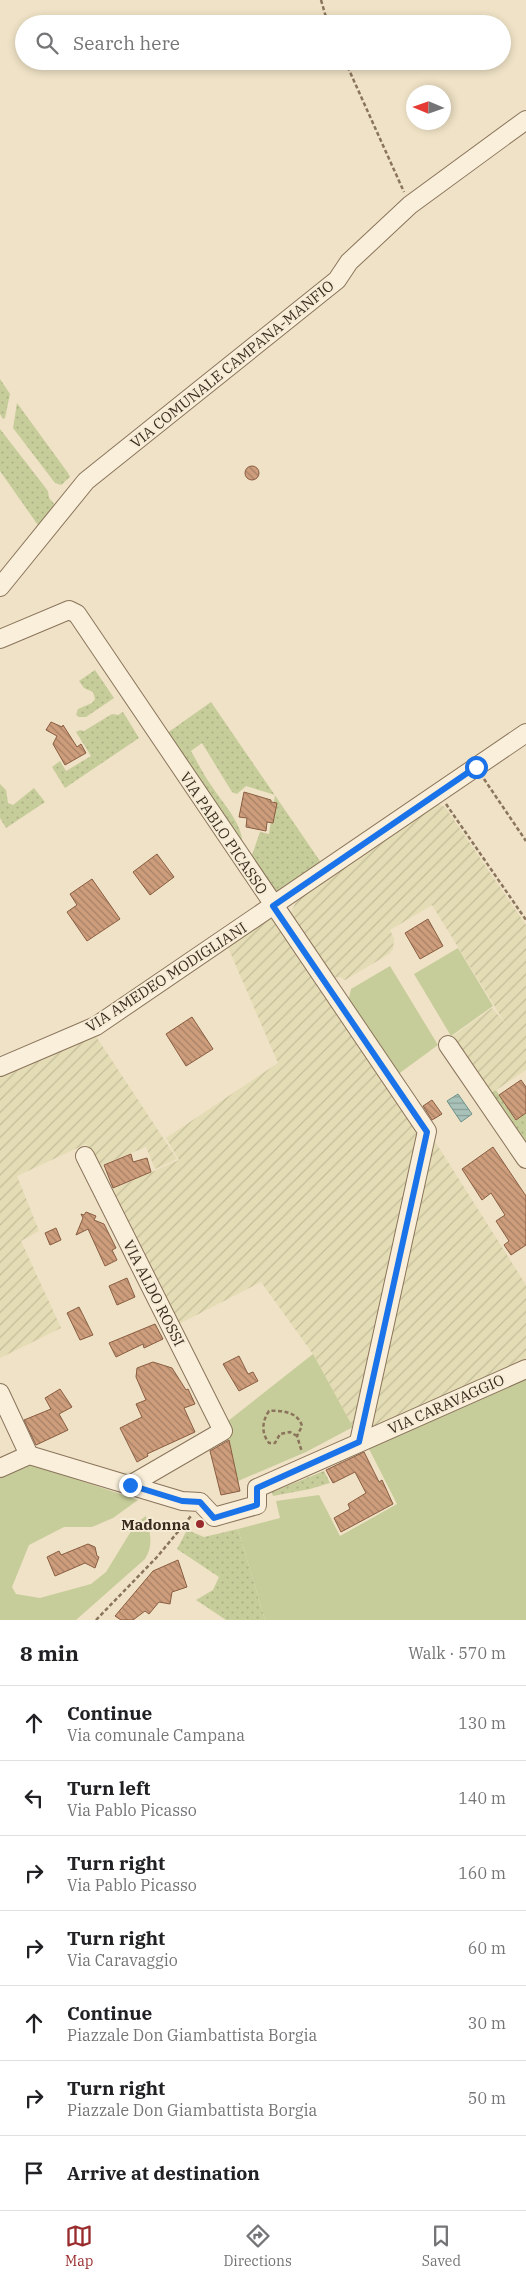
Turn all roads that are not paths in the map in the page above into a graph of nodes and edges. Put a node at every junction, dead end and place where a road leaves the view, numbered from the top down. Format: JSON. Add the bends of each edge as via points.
{"nodes":[{"id":1,"x":526,"y":120,"type":"edge"},
{"id":2,"x":0,"y":588,"type":"edge"},
{"id":3,"x":0,"y":638,"type":"edge"},
{"id":4,"x":526,"y":733,"type":"edge"},
{"id":5,"x":273,"y":906,"type":"junction"},
{"id":6,"x":448,"y":1045,"type":"dead end"},
{"id":7,"x":0,"y":1067,"type":"edge"},
{"id":8,"x":85,"y":1156,"type":"dead end"},
{"id":9,"x":526,"y":1160,"type":"edge"},
{"id":10,"x":526,"y":1369,"type":"edge"},
{"id":11,"x":0,"y":1393,"type":"edge"},
{"id":12,"x":359,"y":1442,"type":"junction"},
{"id":13,"x":29,"y":1455,"type":"junction"},
{"id":14,"x":0,"y":1468,"type":"edge"},
{"id":15,"x":130,"y":1485,"type":"junction"}],
"edges":[{"from":1,"to":2,"type":"street","name":"VIA COMUNALE CAMPANA-MANFIO","via":[[410,205],[349,262],[337,280],[86,481]]},
{"from":3,"to":5,"type":"street","name":"VIA PABLO PICASSO","via":[[69,610],[77,614]]},
{"from":4,"to":5,"type":"street","name":"VIA AMEDEO MODIGLIANI"},
{"from":5,"to":7,"type":"street","name":"VIA AMEDEO MODIGLIANI","via":[[96,1026]]},
{"from":5,"to":12,"type":"street","name":"VIA PABLO PICASSO","via":[[427,1132]]},
{"from":6,"to":9,"type":"street"},
{"from":8,"to":15,"type":"street","name":"VIA ALDO ROSSI","via":[[223,1431]]},
{"from":10,"to":12,"type":"street","name":"VIA CARAVAGGIO"},
{"from":11,"to":13,"type":"street"},
{"from":12,"to":15,"type":"street","name":"VIA CARAVAGGIO","via":[[257,1488],[257,1505],[214,1518],[200,1502],[182,1501]]},
{"from":13,"to":14,"type":"street"},
{"from":13,"to":15,"type":"street"}]}
